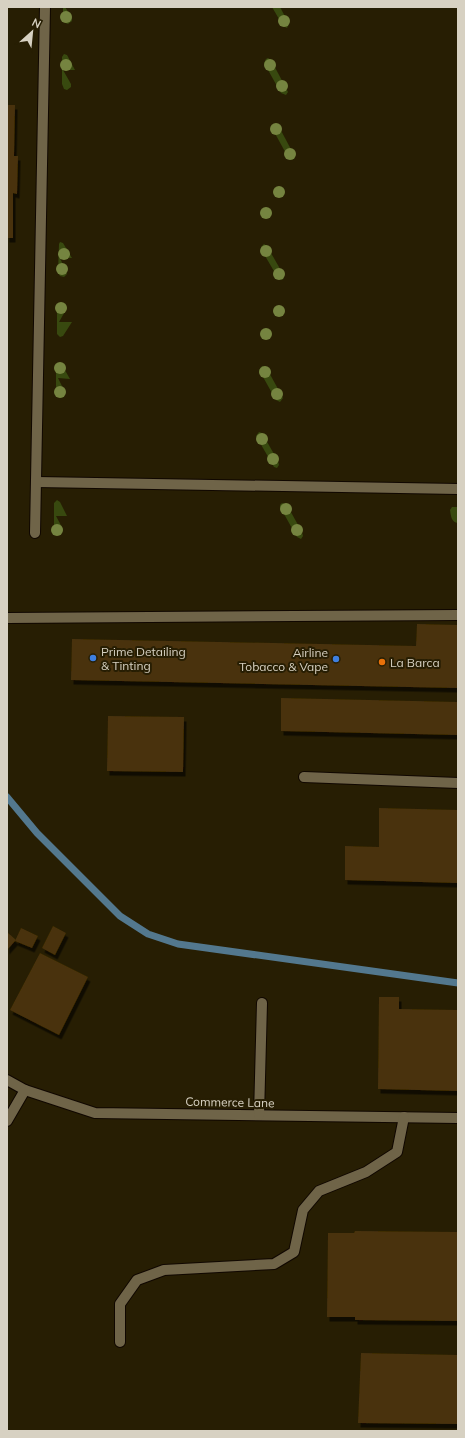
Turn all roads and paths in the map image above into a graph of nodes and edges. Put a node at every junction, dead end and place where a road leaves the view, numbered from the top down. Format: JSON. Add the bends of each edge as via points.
{"nodes":[{"id":1,"x":45,"y":7,"type":"edge"},
{"id":2,"x":37,"y":482,"type":"junction"},
{"id":3,"x":458,"y":489,"type":"edge"},
{"id":4,"x":35,"y":533,"type":"dead end"},
{"id":5,"x":458,"y":615,"type":"edge"},
{"id":6,"x":7,"y":618,"type":"edge"},
{"id":7,"x":304,"y":777,"type":"dead end"},
{"id":8,"x":458,"y":783,"type":"edge"},
{"id":9,"x":262,"y":1003,"type":"dead end"},
{"id":10,"x":7,"y":1080,"type":"edge"},
{"id":11,"x":25,"y":1090,"type":"junction"},
{"id":12,"x":259,"y":1115,"type":"junction"},
{"id":13,"x":404,"y":1117,"type":"junction"},
{"id":14,"x":458,"y":1118,"type":"edge"},
{"id":15,"x":7,"y":1121,"type":"edge"},
{"id":16,"x":120,"y":1342,"type":"dead end"}],
"edges":[{"from":1,"to":2,"type":"street"},
{"from":2,"to":3,"type":"street"},
{"from":2,"to":4,"type":"street"},
{"from":5,"to":6,"type":"street"},
{"from":7,"to":8,"type":"street"},
{"from":9,"to":12,"type":"street"},
{"from":10,"to":11,"type":"street","name":"Commerce Lane"},
{"from":11,"to":12,"type":"street","name":"Commerce Lane","via":[[96,1113]]},
{"from":11,"to":15,"type":"street"},
{"from":12,"to":13,"type":"street","name":"Commerce Lane"},
{"from":13,"to":14,"type":"street","name":"Commerce Lane"},
{"from":13,"to":16,"type":"street","via":[[397,1152],[366,1172],[320,1190],[303,1210],[294,1252],[274,1264],[164,1270],[137,1280],[120,1304]]}]}
